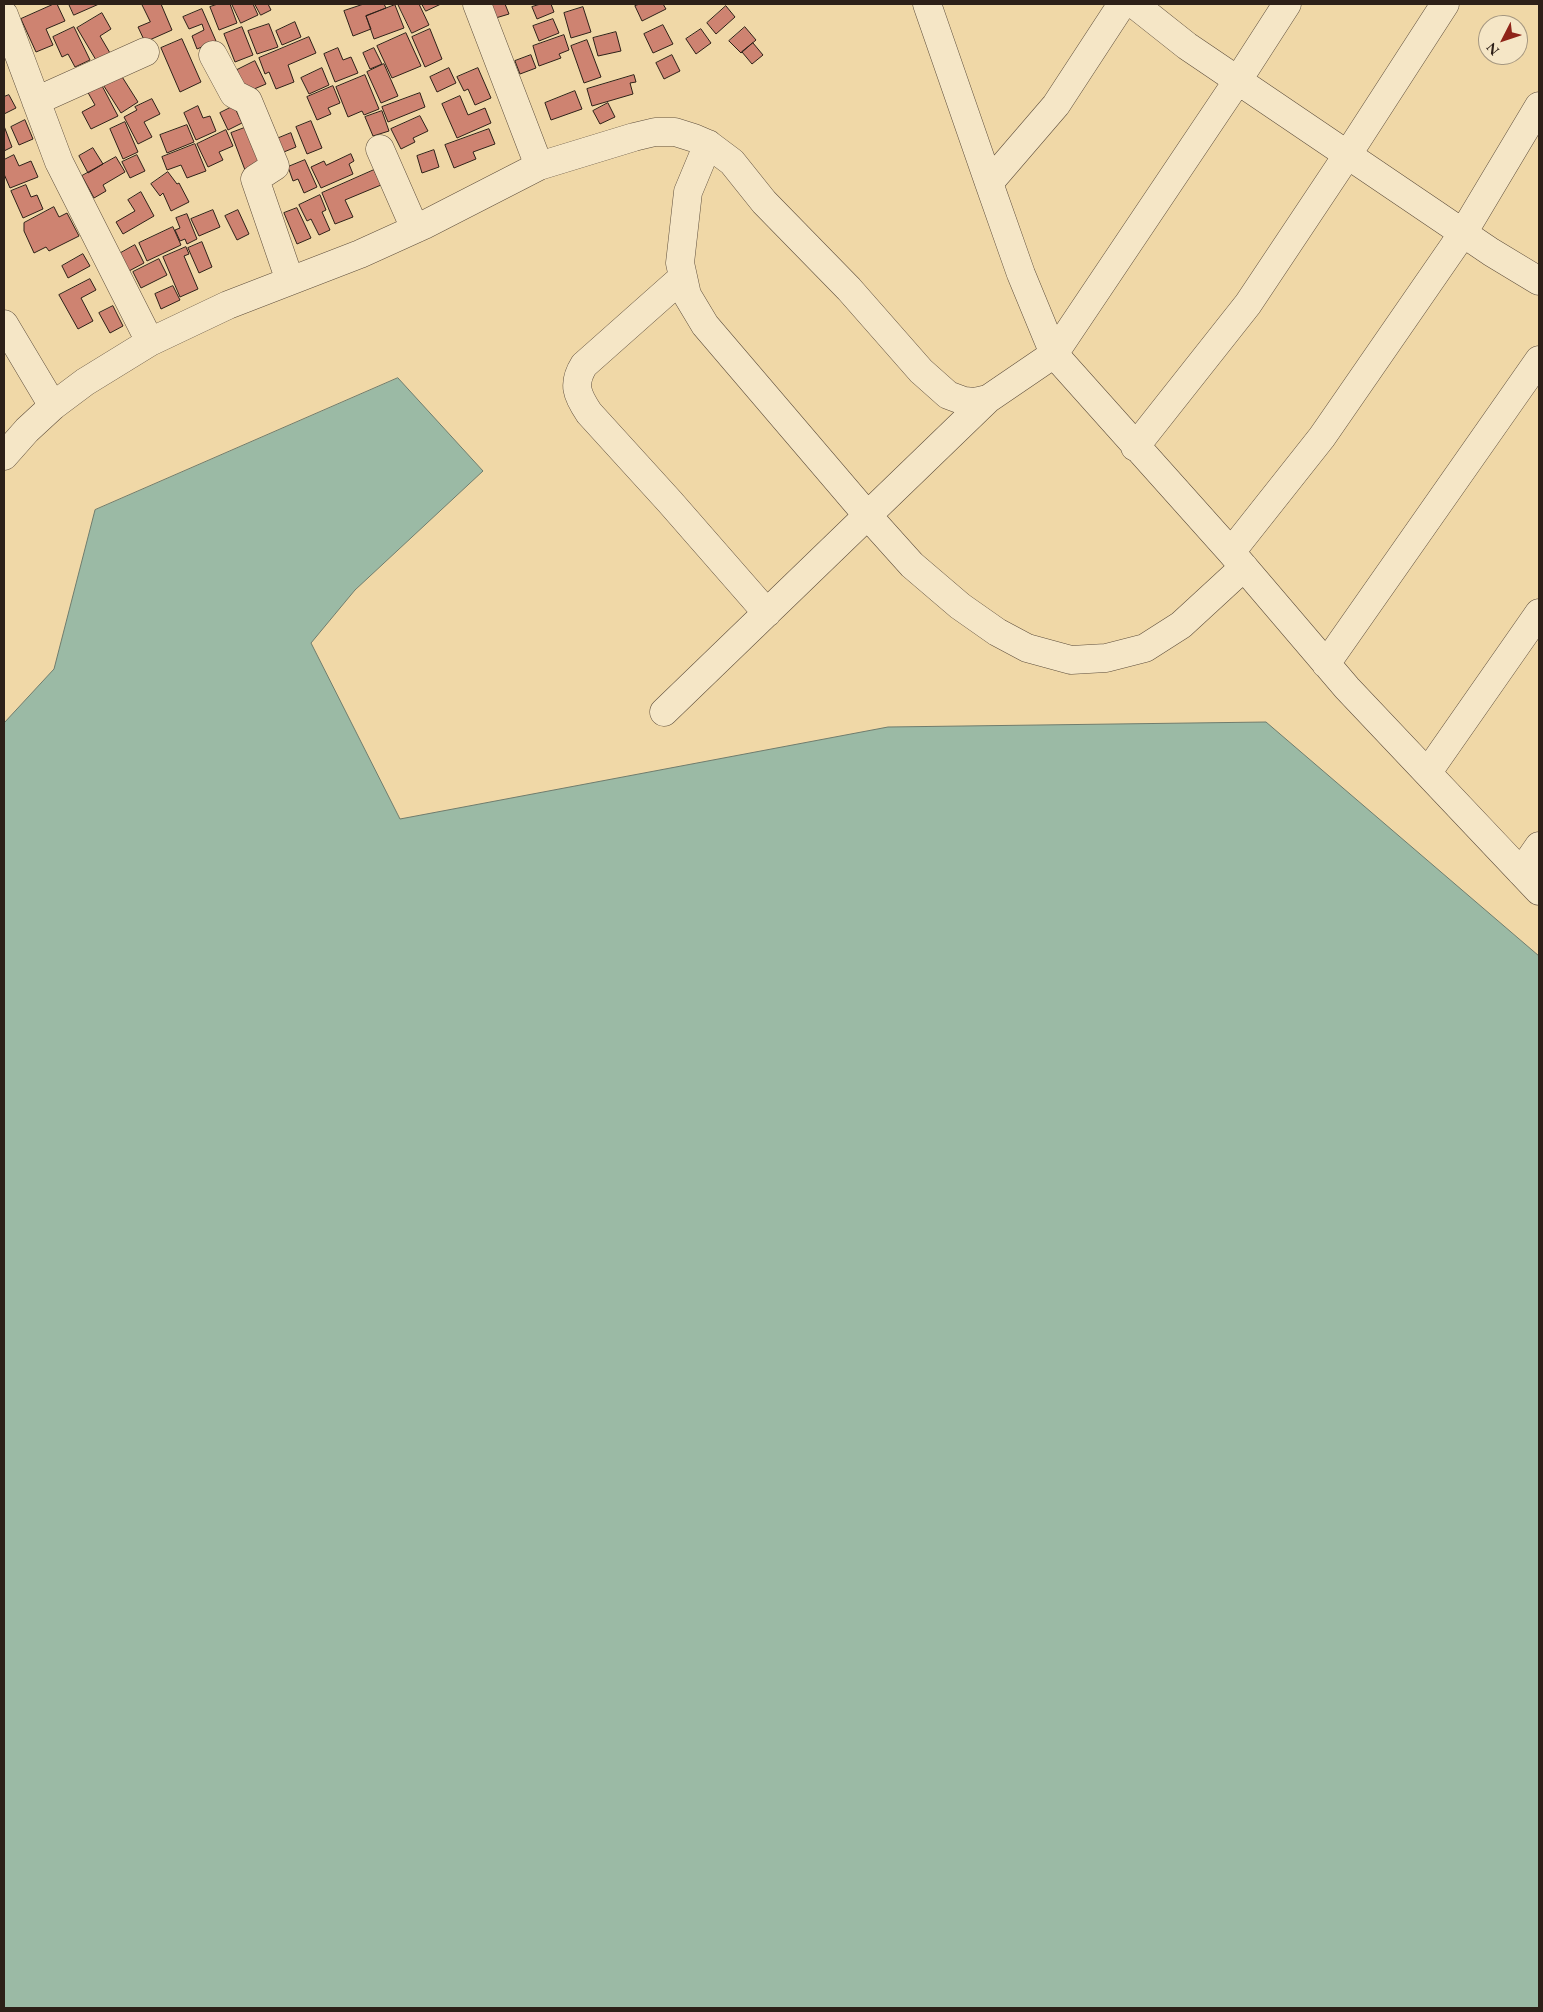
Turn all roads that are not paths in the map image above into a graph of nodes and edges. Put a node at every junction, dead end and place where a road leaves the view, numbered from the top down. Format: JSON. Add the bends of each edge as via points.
{"nodes":[{"id":1,"x":477,"y":4,"type":"edge"},
{"id":2,"x":927,"y":4,"type":"edge"},
{"id":3,"x":1122,"y":4,"type":"edge"},
{"id":4,"x":1134,"y":4,"type":"edge"},
{"id":5,"x":1287,"y":4,"type":"edge"},
{"id":6,"x":1445,"y":4,"type":"edge"},
{"id":7,"x":4,"y":15,"type":"edge"},
{"id":8,"x":146,"y":52,"type":"dead end"},
{"id":9,"x":213,"y":55,"type":"dead end"},
{"id":10,"x":1238,"y":80,"type":"junction"},
{"id":11,"x":36,"y":101,"type":"junction"},
{"id":12,"x":1539,"y":106,"type":"edge"},
{"id":13,"x":708,"y":144,"type":"junction"},
{"id":14,"x":380,"y":149,"type":"dead end"},
{"id":15,"x":1348,"y":154,"type":"junction"},
{"id":16,"x":539,"y":166,"type":"junction"},
{"id":17,"x":989,"y":183,"type":"junction"},
{"id":18,"x":416,"y":229,"type":"junction"},
{"id":19,"x":1463,"y":233,"type":"junction"},
{"id":20,"x":682,"y":278,"type":"junction"},
{"id":21,"x":290,"y":281,"type":"junction"},
{"id":22,"x":1539,"y":281,"type":"edge"},
{"id":23,"x":4,"y":324,"type":"edge"},
{"id":24,"x":150,"y":342,"type":"junction"},
{"id":25,"x":1054,"y":354,"type":"junction"},
{"id":26,"x":1539,"y":360,"type":"edge"},
{"id":27,"x":988,"y":399,"type":"junction"},
{"id":28,"x":53,"y":406,"type":"junction"},
{"id":29,"x":1135,"y":447,"type":"junction"},
{"id":30,"x":4,"y":456,"type":"edge"},
{"id":31,"x":868,"y":516,"type":"junction"},
{"id":32,"x":1238,"y":560,"type":"junction"},
{"id":33,"x":768,"y":613,"type":"junction"},
{"id":34,"x":1539,"y":613,"type":"edge"},
{"id":35,"x":1326,"y":664,"type":"junction"},
{"id":36,"x":664,"y":712,"type":"dead end"},
{"id":37,"x":1428,"y":772,"type":"junction"},
{"id":38,"x":1539,"y":846,"type":"edge"},
{"id":39,"x":1530,"y":882,"type":"edge"}],
"edges":[{"from":1,"to":16,"type":"street"},
{"from":2,"to":17,"type":"street"},
{"from":3,"to":17,"type":"street","via":[[1056,105]]},
{"from":4,"to":10,"type":"street","via":[[1187,46]]},
{"from":5,"to":10,"type":"street"},
{"from":6,"to":15,"type":"street"},
{"from":7,"to":11,"type":"street"},
{"from":8,"to":11,"type":"street"},
{"from":9,"to":21,"type":"street","via":[[234,94],[248,101],[275,166],[255,179]]},
{"from":10,"to":15,"type":"street"},
{"from":10,"to":25,"type":"street"},
{"from":11,"to":24,"type":"street","via":[[59,162]]},
{"from":12,"to":19,"type":"street"},
{"from":13,"to":16,"type":"street","via":[[675,132],[655,132]]},
{"from":13,"to":20,"type":"street","via":[[688,192],[680,263]]},
{"from":13,"to":27,"type":"street","via":[[732,162],[764,202],[948,396],[975,402]]},
{"from":14,"to":18,"type":"street"},
{"from":15,"to":19,"type":"street"},
{"from":15,"to":29,"type":"street","via":[[1248,304]]},
{"from":16,"to":18,"type":"street"},
{"from":17,"to":25,"type":"street"},
{"from":18,"to":21,"type":"street"},
{"from":19,"to":22,"type":"street"},
{"from":19,"to":32,"type":"street"},
{"from":20,"to":31,"type":"street","via":[[687,295],[705,324]]},
{"from":20,"to":33,"type":"street","via":[[584,365],[577,380],[579,398]]},
{"from":21,"to":24,"type":"street","via":[[228,305]]},
{"from":23,"to":28,"type":"street"},
{"from":24,"to":28,"type":"street"},
{"from":25,"to":27,"type":"street"},
{"from":25,"to":29,"type":"street"},
{"from":26,"to":35,"type":"street"},
{"from":27,"to":31,"type":"street"},
{"from":28,"to":30,"type":"street"},
{"from":29,"to":32,"type":"street"},
{"from":31,"to":32,"type":"street","via":[[912,565],[960,606],[1027,648],[1071,660],[1106,658],[1144,648],[1181,625]]},
{"from":31,"to":33,"type":"street"},
{"from":32,"to":35,"type":"street"},
{"from":33,"to":36,"type":"street"},
{"from":34,"to":37,"type":"street"},
{"from":35,"to":37,"type":"street"},
{"from":37,"to":39,"type":"street"},
{"from":38,"to":39,"type":"street"}]}
